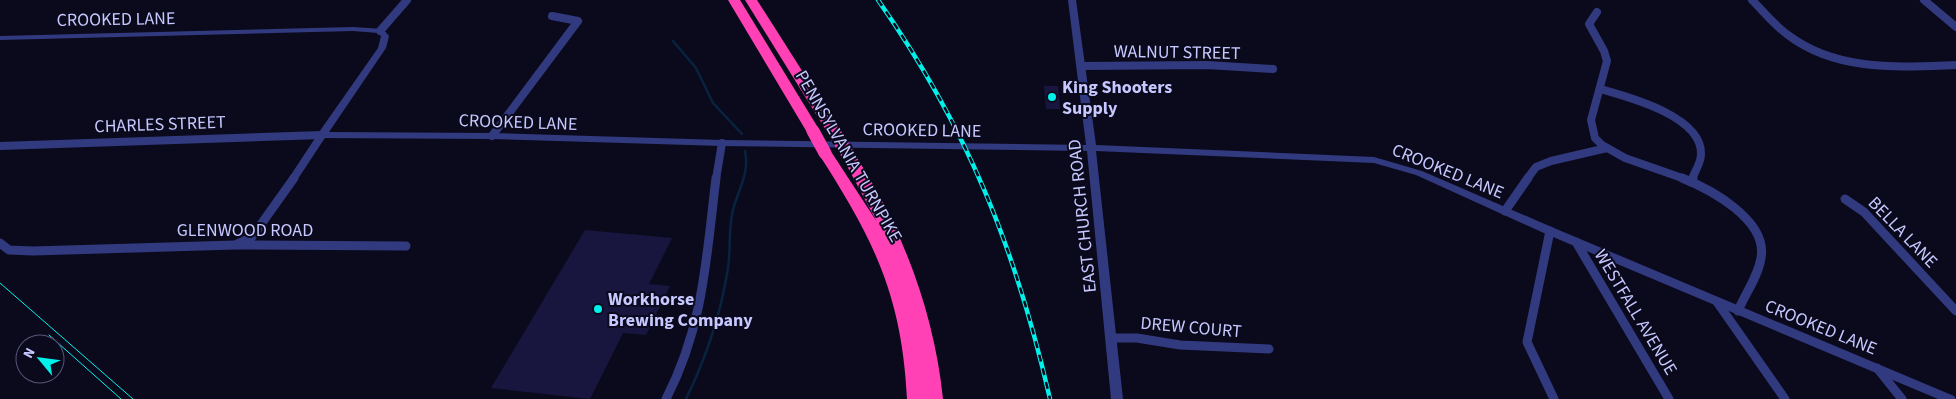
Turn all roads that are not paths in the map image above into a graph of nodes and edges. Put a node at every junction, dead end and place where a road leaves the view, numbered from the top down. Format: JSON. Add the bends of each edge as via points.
{"nodes":[{"id":1,"x":407,"y":0,"type":"edge"},
{"id":2,"x":734,"y":0,"type":"edge"},
{"id":3,"x":751,"y":0,"type":"edge"},
{"id":4,"x":1072,"y":0,"type":"edge"},
{"id":5,"x":1752,"y":0,"type":"edge"},
{"id":6,"x":1924,"y":0,"type":"edge"},
{"id":7,"x":1597,"y":12,"type":"dead end"},
{"id":8,"x":552,"y":16,"type":"dead end"},
{"id":9,"x":1956,"y":27,"type":"edge"},
{"id":10,"x":380,"y":31,"type":"junction"},
{"id":11,"x":0,"y":38,"type":"edge"},
{"id":12,"x":1956,"y":65,"type":"edge"},
{"id":13,"x":1081,"y":66,"type":"junction"},
{"id":14,"x":1273,"y":69,"type":"dead end"},
{"id":15,"x":1600,"y":88,"type":"junction"},
{"id":16,"x":322,"y":135,"type":"junction"},
{"id":17,"x":492,"y":136,"type":"junction"},
{"id":18,"x":722,"y":143,"type":"junction"},
{"id":19,"x":0,"y":146,"type":"edge"},
{"id":20,"x":1090,"y":148,"type":"junction"},
{"id":21,"x":1607,"y":148,"type":"junction"},
{"id":22,"x":1691,"y":182,"type":"junction"},
{"id":23,"x":1845,"y":199,"type":"dead end"},
{"id":24,"x":1505,"y":211,"type":"junction"},
{"id":25,"x":1550,"y":231,"type":"junction"},
{"id":26,"x":1576,"y":242,"type":"junction"},
{"id":27,"x":0,"y":243,"type":"edge"},
{"id":28,"x":235,"y":245,"type":"junction"},
{"id":29,"x":406,"y":246,"type":"dead end"},
{"id":30,"x":1717,"y":302,"type":"junction"},
{"id":31,"x":1738,"y":311,"type":"junction"},
{"id":32,"x":1956,"y":311,"type":"edge"},
{"id":33,"x":1110,"y":338,"type":"junction"},
{"id":34,"x":1269,"y":349,"type":"dead end"},
{"id":35,"x":1877,"y":368,"type":"junction"},
{"id":36,"x":666,"y":399,"type":"edge"},
{"id":37,"x":916,"y":399,"type":"edge"},
{"id":38,"x":934,"y":399,"type":"edge"},
{"id":39,"x":1117,"y":399,"type":"edge"},
{"id":40,"x":1554,"y":399,"type":"edge"},
{"id":41,"x":1669,"y":399,"type":"edge"},
{"id":42,"x":1785,"y":399,"type":"edge"},
{"id":43,"x":1902,"y":399,"type":"edge"},
{"id":44,"x":1950,"y":399,"type":"edge"}],
"edges":[{"from":1,"to":10,"type":"street"},
{"from":2,"to":37,"type":"highway","name":"PENNSYLVANIA TURNPIKE","bridge":true,"via":[[875,234],[911,343]]},
{"from":3,"to":38,"type":"highway","name":"PENNSYLVANIA TURNPIKE","bridge":true,"via":[[882,213],[904,262],[922,325]]},
{"from":4,"to":13,"type":"street","name":"EAST CHURCH ROAD"},
{"from":5,"to":12,"type":"street","via":[[1795,41],[1840,60],[1873,66]]},
{"from":6,"to":9,"type":"street"},
{"from":7,"to":15,"type":"street","via":[[1589,24],[1607,59]]},
{"from":8,"to":17,"type":"street","via":[[578,21]]},
{"from":10,"to":11,"type":"street","name":"CROOKED LANE"},
{"from":10,"to":16,"type":"street","via":[[386,42]]},
{"from":13,"to":14,"type":"street","name":"WALNUT STREET","via":[[1200,65]]},
{"from":13,"to":20,"type":"street","name":"EAST CHURCH ROAD"},
{"from":15,"to":21,"type":"street","via":[[1591,124],[1596,138]]},
{"from":15,"to":22,"type":"street","via":[[1653,107],[1686,126],[1701,151]]},
{"from":16,"to":17,"type":"street","name":"CROOKED LANE"},
{"from":16,"to":19,"type":"street","name":"CHARLES STREET"},
{"from":16,"to":28,"type":"street","via":[[252,236]]},
{"from":17,"to":18,"type":"street","name":"CROOKED LANE"},
{"from":18,"to":20,"type":"street","name":"CROOKED LANE"},
{"from":18,"to":36,"type":"street","via":[[714,182],[695,336]]},
{"from":20,"to":24,"type":"street","name":"CROOKED LANE","via":[[1374,160],[1409,169]]},
{"from":20,"to":33,"type":"street","name":"EAST CHURCH ROAD"},
{"from":21,"to":22,"type":"street"},
{"from":21,"to":24,"type":"street","via":[[1536,167]]},
{"from":22,"to":31,"type":"street","via":[[1734,208],[1750,224],[1761,243],[1762,258]]},
{"from":23,"to":32,"type":"street","name":"BELLA LANE","via":[[1864,212]]},
{"from":24,"to":25,"type":"street","name":"CROOKED LANE"},
{"from":25,"to":26,"type":"street","name":"CROOKED LANE"},
{"from":25,"to":40,"type":"street","via":[[1528,342]]},
{"from":26,"to":30,"type":"street","name":"CROOKED LANE"},
{"from":26,"to":41,"type":"street","name":"WESTFALL AVENUE"},
{"from":27,"to":28,"type":"street","name":"GLENWOOD ROAD","via":[[9,250]]},
{"from":28,"to":29,"type":"street","name":"GLENWOOD ROAD"},
{"from":30,"to":31,"type":"street","name":"CROOKED LANE"},
{"from":30,"to":42,"type":"street"},
{"from":31,"to":35,"type":"street","name":"CROOKED LANE"},
{"from":33,"to":34,"type":"street","name":"DREW COURT"},
{"from":33,"to":39,"type":"street","name":"EAST CHURCH ROAD"},
{"from":35,"to":43,"type":"street"},
{"from":35,"to":44,"type":"street","name":"CROOKED LANE"}]}
